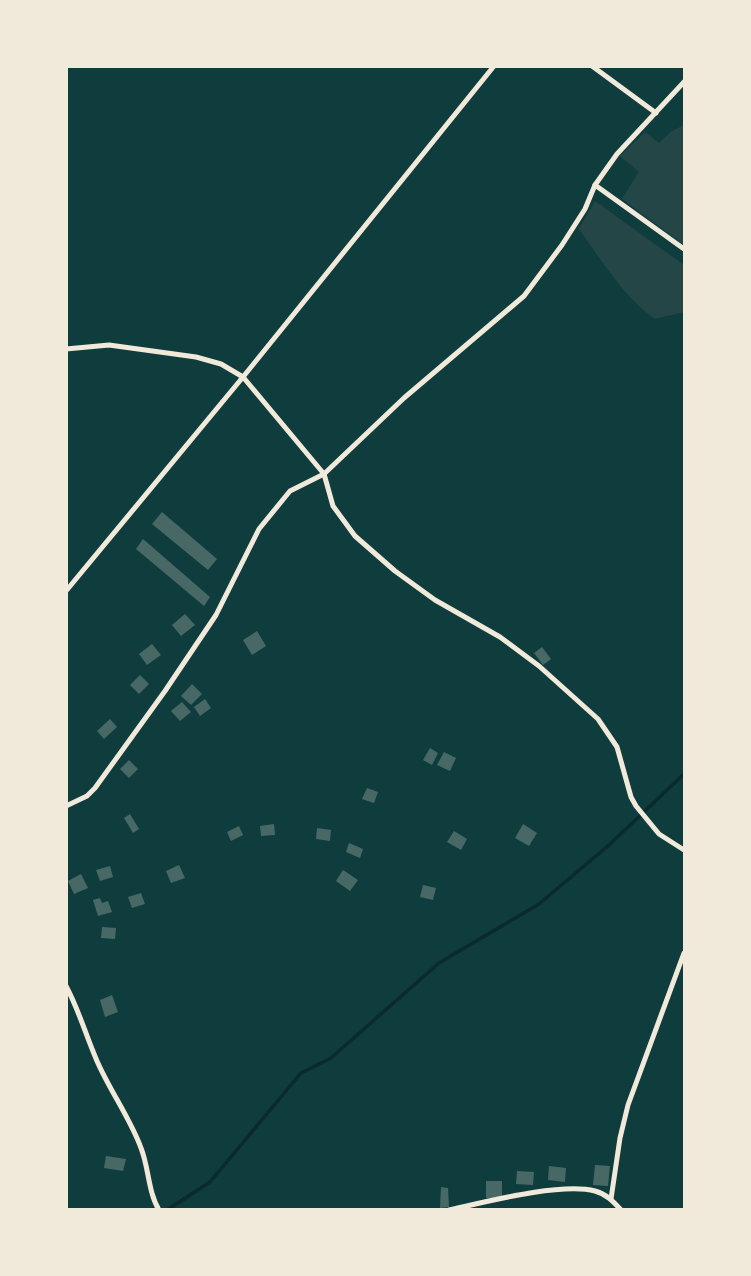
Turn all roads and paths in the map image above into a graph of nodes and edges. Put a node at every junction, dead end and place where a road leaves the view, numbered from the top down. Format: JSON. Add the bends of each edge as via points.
{"nodes":[{"id":1,"x":494,"y":66,"type":"edge"},
{"id":2,"x":592,"y":66,"type":"edge"},
{"id":3,"x":684,"y":82,"type":"edge"},
{"id":4,"x":656,"y":113,"type":"junction"},
{"id":5,"x":595,"y":185,"type":"junction"},
{"id":6,"x":684,"y":249,"type":"edge"},
{"id":7,"x":66,"y":349,"type":"edge"},
{"id":8,"x":243,"y":377,"type":"junction"},
{"id":9,"x":324,"y":474,"type":"junction"},
{"id":10,"x":66,"y":591,"type":"edge"},
{"id":11,"x":66,"y":806,"type":"edge"},
{"id":12,"x":684,"y":850,"type":"edge"},
{"id":13,"x":684,"y":953,"type":"edge"},
{"id":14,"x":66,"y":986,"type":"edge"},
{"id":15,"x":611,"y":1199,"type":"junction"},
{"id":16,"x":159,"y":1209,"type":"edge"},
{"id":17,"x":449,"y":1209,"type":"edge"},
{"id":18,"x":621,"y":1209,"type":"edge"}],
"edges":[{"from":1,"to":8,"type":"street"},
{"from":2,"to":4,"type":"street"},
{"from":3,"to":4,"type":"street"},
{"from":4,"to":5,"type":"street"},
{"from":5,"to":6,"type":"street"},
{"from":5,"to":9,"type":"street","via":[[562,245],[524,296],[404,398]]},
{"from":7,"to":8,"type":"street","via":[[109,345],[196,357]]},
{"from":8,"to":9,"type":"street"},
{"from":8,"to":10,"type":"street"},
{"from":9,"to":11,"type":"street","via":[[290,491],[260,528],[216,615],[165,691],[95,788]]},
{"from":9,"to":12,"type":"street","via":[[333,506],[370,550],[435,600],[500,637],[598,719],[617,747],[636,806],[659,834]]},
{"from":13,"to":15,"type":"street","via":[[628,1105]]},
{"from":14,"to":16,"type":"street","via":[[140,1146]]},
{"from":15,"to":17,"type":"street","via":[[593,1190],[553,1190]]},
{"from":15,"to":18,"type":"street"}]}
